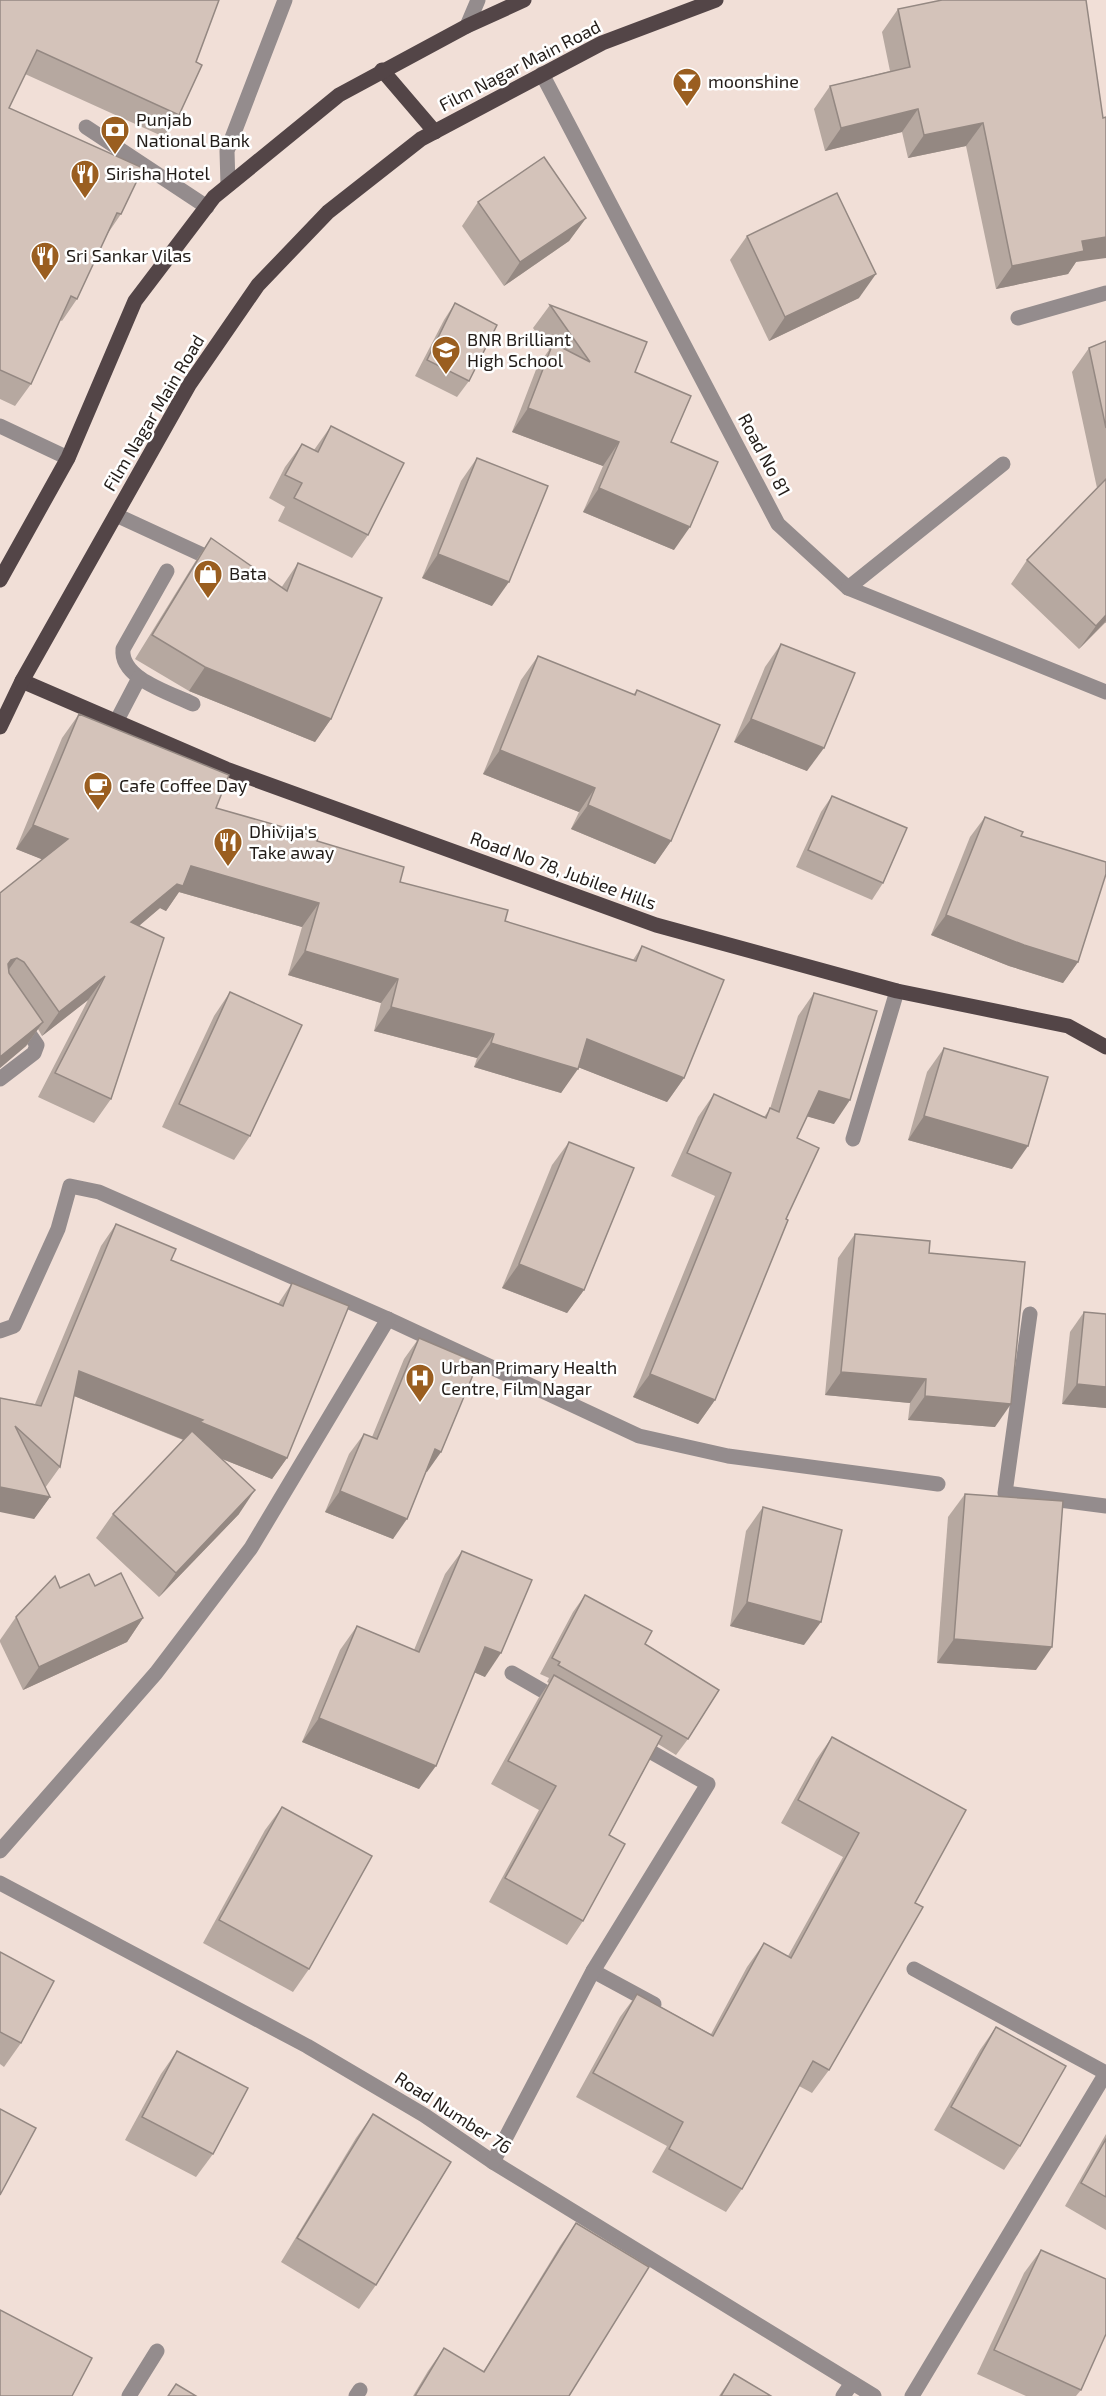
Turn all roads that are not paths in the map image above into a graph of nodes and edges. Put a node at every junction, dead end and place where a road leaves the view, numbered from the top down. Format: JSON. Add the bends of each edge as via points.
{"nodes":[{"id":1,"x":285,"y":0,"type":"edge"},
{"id":2,"x":478,"y":0,"type":"edge"},
{"id":3,"x":525,"y":0,"type":"edge"},
{"id":4,"x":716,"y":0,"type":"edge"},
{"id":5,"x":467,"y":26,"type":"junction"},
{"id":6,"x":382,"y":70,"type":"junction"},
{"id":7,"x":542,"y":74,"type":"junction"},
{"id":8,"x":86,"y":127,"type":"dead end"},
{"id":9,"x":435,"y":132,"type":"junction"},
{"id":10,"x":228,"y":185,"type":"junction"},
{"id":11,"x":207,"y":207,"type":"junction"},
{"id":12,"x":1106,"y":293,"type":"edge"},
{"id":13,"x":1018,"y":318,"type":"dead end"},
{"id":14,"x":0,"y":426,"type":"edge"},
{"id":15,"x":68,"y":458,"type":"junction"},
{"id":16,"x":1003,"y":464,"type":"dead end"},
{"id":17,"x":116,"y":514,"type":"junction"},
{"id":18,"x":232,"y":568,"type":"edge"},
{"id":19,"x":167,"y":571,"type":"dead end"},
{"id":20,"x":0,"y":580,"type":"edge"},
{"id":21,"x":848,"y":588,"type":"junction"},
{"id":22,"x":139,"y":678,"type":"junction"},
{"id":23,"x":22,"y":681,"type":"junction"},
{"id":24,"x":1106,"y":692,"type":"edge"},
{"id":25,"x":193,"y":704,"type":"dead end"},
{"id":26,"x":116,"y":722,"type":"junction"},
{"id":27,"x":0,"y":728,"type":"edge"},
{"id":28,"x":897,"y":991,"type":"junction"},
{"id":29,"x":0,"y":992,"type":"edge"},
{"id":30,"x":1106,"y":1047,"type":"edge"},
{"id":31,"x":0,"y":1079,"type":"edge"},
{"id":32,"x":853,"y":1139,"type":"dead end"},
{"id":33,"x":1030,"y":1314,"type":"dead end"},
{"id":34,"x":388,"y":1319,"type":"junction"},
{"id":35,"x":0,"y":1331,"type":"edge"},
{"id":36,"x":938,"y":1484,"type":"dead end"},
{"id":37,"x":1106,"y":1506,"type":"edge"},
{"id":38,"x":512,"y":1673,"type":"dead end"},
{"id":39,"x":574,"y":1708,"type":"edge"},
{"id":40,"x":625,"y":1737,"type":"edge"},
{"id":41,"x":0,"y":1851,"type":"edge"},
{"id":42,"x":0,"y":1883,"type":"edge"},
{"id":43,"x":914,"y":1969,"type":"dead end"},
{"id":44,"x":593,"y":1971,"type":"junction"},
{"id":45,"x":670,"y":2013,"type":"edge"},
{"id":46,"x":1106,"y":2073,"type":"edge"},
{"id":47,"x":493,"y":2162,"type":"junction"},
{"id":48,"x":157,"y":2351,"type":"dead end"},
{"id":49,"x":852,"y":2383,"type":"junction"},
{"id":50,"x":129,"y":2396,"type":"edge"},
{"id":51,"x":843,"y":2396,"type":"edge"},
{"id":52,"x":874,"y":2396,"type":"edge"},
{"id":53,"x":912,"y":2396,"type":"edge"}],
"edges":[{"from":1,"to":10,"type":"street","via":[[226,152]]},
{"from":2,"to":5,"type":"street"},
{"from":3,"to":5,"type":"main road"},
{"from":4,"to":7,"type":"main road","name":"Film Nagar Main Road","via":[[602,43]]},
{"from":5,"to":6,"type":"main road"},
{"from":6,"to":9,"type":"main road"},
{"from":6,"to":10,"type":"main road","via":[[339,94]]},
{"from":7,"to":9,"type":"main road","name":"Film Nagar Main Road"},
{"from":7,"to":21,"type":"street","name":"Road No 81","via":[[778,524]]},
{"from":8,"to":11,"type":"street"},
{"from":9,"to":17,"type":"main road","name":"Film Nagar Main Road","via":[[328,212],[258,285],[189,385]]},
{"from":10,"to":11,"type":"main road"},
{"from":11,"to":15,"type":"main road","via":[[135,301]]},
{"from":12,"to":13,"type":"street"},
{"from":14,"to":15,"type":"street"},
{"from":15,"to":20,"type":"main road"},
{"from":16,"to":21,"type":"street"},
{"from":17,"to":18,"type":"street"},
{"from":17,"to":23,"type":"main road","name":"Film Nagar Main Road"},
{"from":19,"to":22,"type":"street","via":[[123,650],[125,664]]},
{"from":21,"to":24,"type":"street","name":"Road No 81"},
{"from":22,"to":25,"type":"street"},
{"from":22,"to":26,"type":"street"},
{"from":23,"to":26,"type":"main road","name":"Road No 78, Jubilee Hills"},
{"from":23,"to":27,"type":"main road","name":"Film Nagar Main Road"},
{"from":26,"to":28,"type":"main road","name":"Road No 78, Jubilee Hills","via":[[226,769],[656,925]]},
{"from":28,"to":30,"type":"main road","name":"Road No 78, Jubilee Hills","via":[[1068,1026]]},
{"from":28,"to":32,"type":"street"},
{"from":29,"to":31,"type":"street","via":[[37,1045],[34,1053]]},
{"from":33,"to":37,"type":"street","via":[[1005,1492]]},
{"from":34,"to":35,"type":"street","via":[[99,1192],[70,1186],[58,1229],[14,1326]]},
{"from":34,"to":36,"type":"street","via":[[639,1436],[728,1456]]},
{"from":34,"to":41,"type":"street","via":[[251,1548],[156,1673]]},
{"from":38,"to":39,"type":"street"},
{"from":40,"to":44,"type":"street","via":[[708,1784]]},
{"from":42,"to":47,"type":"street","name":"Road Number 76","via":[[307,2046]]},
{"from":43,"to":46,"type":"street"},
{"from":44,"to":45,"type":"street"},
{"from":44,"to":47,"type":"street"},
{"from":46,"to":53,"type":"street"},
{"from":47,"to":49,"type":"street","name":"Road Number 76"},
{"from":48,"to":50,"type":"street"},
{"from":49,"to":51,"type":"street"},
{"from":49,"to":52,"type":"street","name":"Road Number 76"}]}
